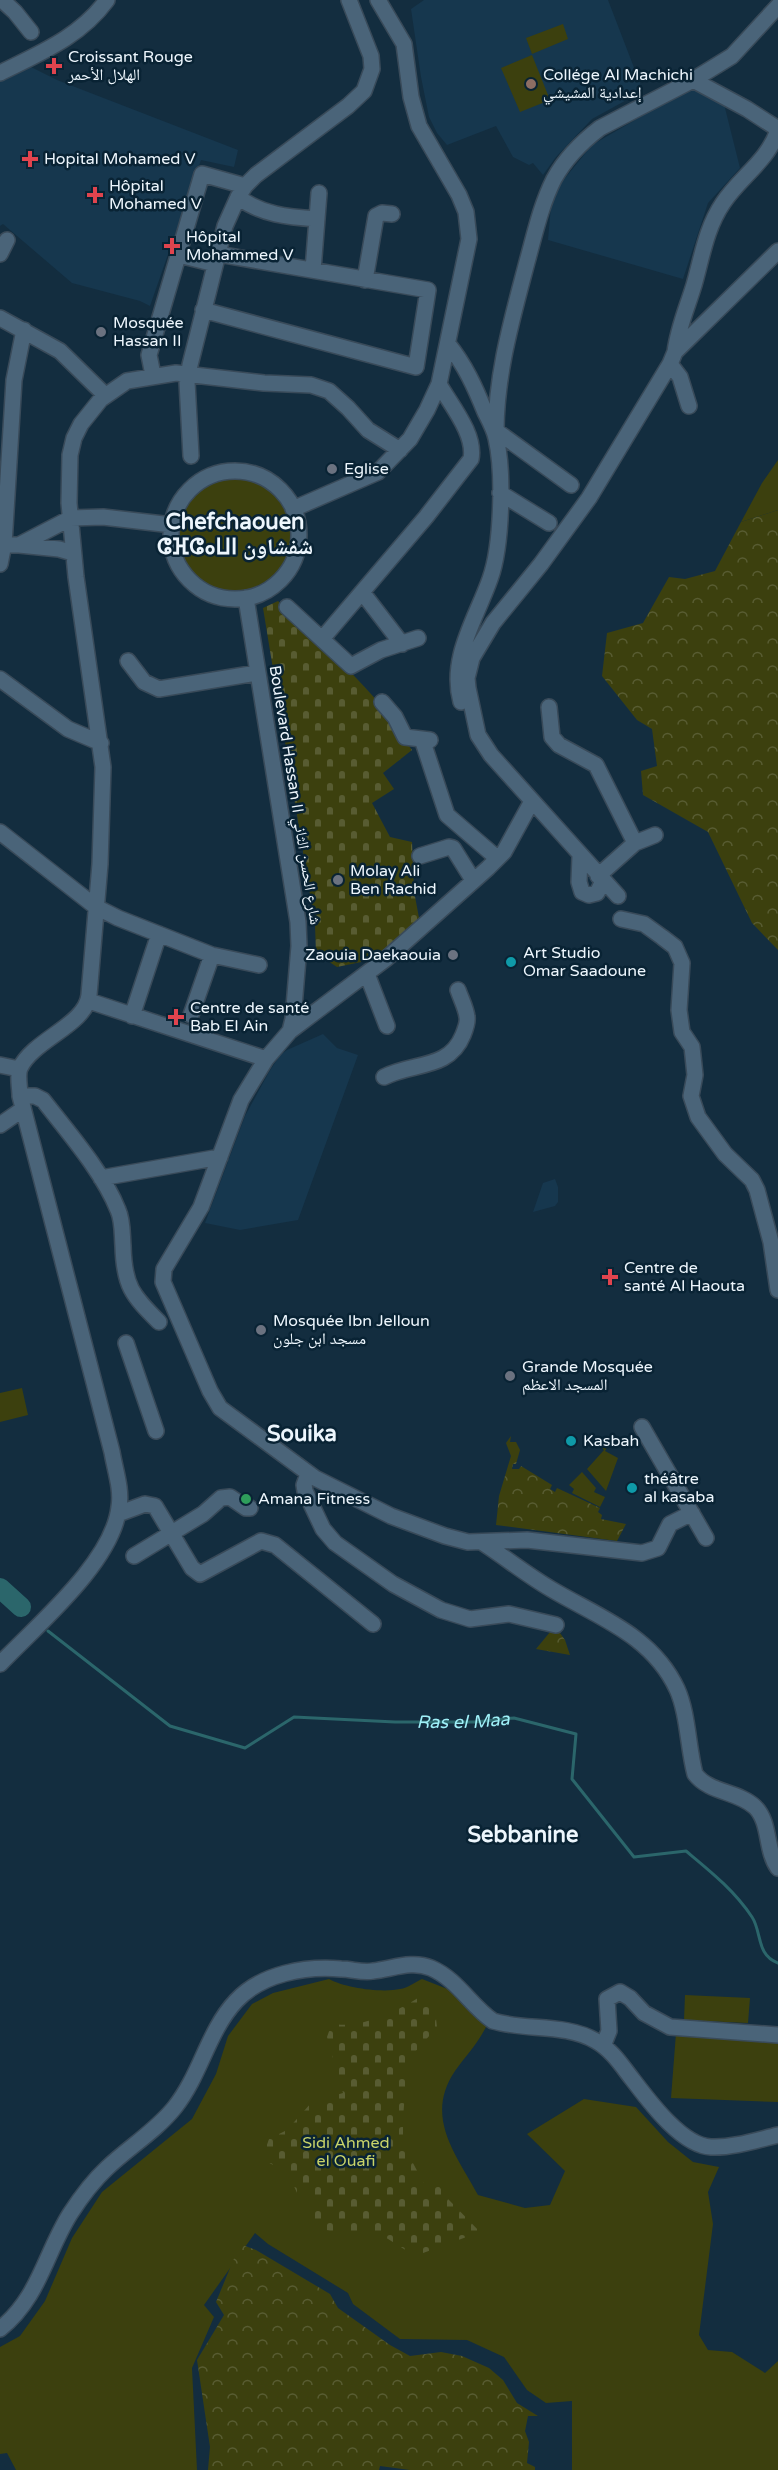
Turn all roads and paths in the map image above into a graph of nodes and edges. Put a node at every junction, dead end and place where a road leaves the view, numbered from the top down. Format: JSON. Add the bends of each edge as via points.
{"nodes":[{"id":1,"x":2,"y":0,"type":"edge"},
{"id":2,"x":107,"y":0,"type":"edge"},
{"id":3,"x":349,"y":0,"type":"edge"},
{"id":4,"x":378,"y":0,"type":"edge"},
{"id":5,"x":778,"y":6,"type":"edge"},
{"id":6,"x":31,"y":32,"type":"dead end"},
{"id":7,"x":0,"y":73,"type":"edge"},
{"id":8,"x":693,"y":80,"type":"junction"},
{"id":9,"x":778,"y":129,"type":"edge"},
{"id":10,"x":241,"y":191,"type":"junction"},
{"id":11,"x":319,"y":193,"type":"dead end"},
{"id":12,"x":392,"y":214,"type":"dead end"},
{"id":13,"x":317,"y":219,"type":"junction"},
{"id":14,"x":7,"y":240,"type":"dead end"},
{"id":15,"x":778,"y":251,"type":"edge"},
{"id":16,"x":0,"y":254,"type":"edge"},
{"id":17,"x":178,"y":255,"type":"junction"},
{"id":18,"x":217,"y":259,"type":"junction"},
{"id":19,"x":313,"y":270,"type":"junction"},
{"id":20,"x":364,"y":280,"type":"junction"},
{"id":21,"x":203,"y":310,"type":"junction"},
{"id":22,"x":0,"y":318,"type":"edge"},
{"id":23,"x":24,"y":330,"type":"junction"},
{"id":24,"x":448,"y":344,"type":"junction"},
{"id":25,"x":673,"y":358,"type":"junction"},
{"id":26,"x":153,"y":375,"type":"junction"},
{"id":27,"x":188,"y":375,"type":"junction"},
{"id":28,"x":438,"y":384,"type":"junction"},
{"id":29,"x":105,"y":396,"type":"junction"},
{"id":30,"x":689,"y":406,"type":"dead end"},
{"id":31,"x":496,"y":434,"type":"junction"},
{"id":32,"x":400,"y":450,"type":"junction"},
{"id":33,"x":191,"y":456,"type":"dead end"},
{"id":34,"x":571,"y":485,"type":"dead end"},
{"id":35,"x":500,"y":493,"type":"junction"},
{"id":36,"x":293,"y":509,"type":"junction"},
{"id":37,"x":71,"y":518,"type":"junction"},
{"id":38,"x":549,"y":523,"type":"dead end"},
{"id":39,"x":172,"y":525,"type":"junction"},
{"id":40,"x":8,"y":545,"type":"edge"},
{"id":41,"x":73,"y":553,"type":"junction"},
{"id":42,"x":0,"y":564,"type":"edge"},
{"id":43,"x":362,"y":592,"type":"junction"},
{"id":44,"x":246,"y":598,"type":"junction"},
{"id":45,"x":287,"y":607,"type":"dead end"},
{"id":46,"x":418,"y":638,"type":"dead end"},
{"id":47,"x":322,"y":639,"type":"junction"},
{"id":48,"x":402,"y":644,"type":"junction"},
{"id":49,"x":128,"y":662,"type":"dead end"},
{"id":50,"x":257,"y":674,"type":"junction"},
{"id":51,"x":0,"y":680,"type":"edge"},
{"id":52,"x":382,"y":702,"type":"dead end"},
{"id":53,"x":549,"y":707,"type":"dead end"},
{"id":54,"x":478,"y":735,"type":"junction"},
{"id":55,"x":101,"y":743,"type":"junction"},
{"id":56,"x":532,"y":801,"type":"junction"},
{"id":57,"x":0,"y":832,"type":"edge"},
{"id":58,"x":655,"y":835,"type":"dead end"},
{"id":59,"x":635,"y":843,"type":"junction"},
{"id":60,"x":420,"y":856,"type":"dead end"},
{"id":61,"x":580,"y":856,"type":"junction"},
{"id":62,"x":497,"y":858,"type":"junction"},
{"id":63,"x":601,"y":878,"type":"junction"},
{"id":64,"x":473,"y":880,"type":"junction"},
{"id":65,"x":618,"y":896,"type":"dead end"},
{"id":66,"x":96,"y":907,"type":"junction"},
{"id":67,"x":621,"y":919,"type":"dead end"},
{"id":68,"x":159,"y":934,"type":"junction"},
{"id":69,"x":212,"y":955,"type":"junction"},
{"id":70,"x":259,"y":965,"type":"dead end"},
{"id":71,"x":367,"y":974,"type":"junction"},
{"id":72,"x":458,"y":990,"type":"dead end"},
{"id":73,"x":89,"y":1001,"type":"junction"},
{"id":74,"x":191,"y":1015,"type":"dead end"},
{"id":75,"x":132,"y":1016,"type":"junction"},
{"id":76,"x":387,"y":1026,"type":"dead end"},
{"id":77,"x":290,"y":1031,"type":"junction"},
{"id":78,"x":266,"y":1059,"type":"junction"},
{"id":79,"x":0,"y":1065,"type":"edge"},
{"id":80,"x":19,"y":1070,"type":"junction"},
{"id":81,"x":384,"y":1077,"type":"dead end"},
{"id":82,"x":21,"y":1103,"type":"junction"},
{"id":83,"x":0,"y":1125,"type":"edge"},
{"id":84,"x":220,"y":1156,"type":"junction"},
{"id":85,"x":101,"y":1178,"type":"junction"},
{"id":86,"x":778,"y":1290,"type":"edge"},
{"id":87,"x":159,"y":1322,"type":"dead end"},
{"id":88,"x":126,"y":1343,"type":"dead end"},
{"id":89,"x":642,"y":1427,"type":"dead end"},
{"id":90,"x":156,"y":1431,"type":"dead end"},
{"id":91,"x":308,"y":1474,"type":"junction"},
{"id":92,"x":250,"y":1508,"type":"dead end"},
{"id":93,"x":692,"y":1513,"type":"junction"},
{"id":94,"x":118,"y":1514,"type":"junction"},
{"id":95,"x":173,"y":1534,"type":"junction"},
{"id":96,"x":706,"y":1538,"type":"dead end"},
{"id":97,"x":483,"y":1543,"type":"junction"},
{"id":98,"x":134,"y":1556,"type":"dead end"},
{"id":99,"x":373,"y":1624,"type":"dead end"},
{"id":100,"x":556,"y":1625,"type":"dead end"},
{"id":101,"x":0,"y":1664,"type":"edge"},
{"id":102,"x":778,"y":1868,"type":"edge"},
{"id":103,"x":778,"y":2035,"type":"edge"},
{"id":104,"x":603,"y":2046,"type":"junction"},
{"id":105,"x":778,"y":2135,"type":"edge"},
{"id":106,"x":0,"y":2329,"type":"edge"}],
"edges":[{"from":1,"to":6,"type":"street"},
{"from":2,"to":7,"type":"street","via":[[91,20],[54,47]]},
{"from":3,"to":10,"type":"street","via":[[371,56],[372,69],[364,91]]},
{"from":4,"to":24,"type":"street","via":[[404,45],[419,126],[459,195],[469,226]]},
{"from":5,"to":8,"type":"street","via":[[732,56]]},
{"from":8,"to":9,"type":"street"},
{"from":8,"to":31,"type":"street","via":[[600,128],[586,138],[555,176],[543,202],[506,340],[498,383]]},
{"from":9,"to":25,"type":"street","via":[[765,156],[726,197],[709,227]]},
{"from":10,"to":13,"type":"street","via":[[256,210]]},
{"from":10,"to":17,"type":"street","via":[[201,174]]},
{"from":10,"to":18,"type":"street","via":[[225,226]]},
{"from":11,"to":13,"type":"street"},
{"from":12,"to":20,"type":"street","via":[[376,216]]},
{"from":13,"to":19,"type":"street"},
{"from":14,"to":16,"type":"street"},
{"from":15,"to":25,"type":"street"},
{"from":17,"to":18,"type":"street"},
{"from":17,"to":26,"type":"street","via":[[149,355]]},
{"from":18,"to":19,"type":"street"},
{"from":18,"to":21,"type":"street"},
{"from":19,"to":20,"type":"street"},
{"from":20,"to":21,"type":"street","via":[[428,290],[416,367]]},
{"from":21,"to":27,"type":"street"},
{"from":22,"to":23,"type":"street"},
{"from":23,"to":29,"type":"street","via":[[60,351]]},
{"from":23,"to":40,"type":"street","via":[[14,380]]},
{"from":24,"to":28,"type":"street"},
{"from":24,"to":31,"type":"street","via":[[470,374]]},
{"from":25,"to":30,"type":"street"},
{"from":25,"to":54,"type":"street","via":[[590,498],[493,623],[472,658],[466,678]]},
{"from":26,"to":27,"type":"street"},
{"from":26,"to":29,"type":"street","via":[[127,381]]},
{"from":27,"to":32,"type":"street","via":[[311,385],[329,391],[368,430]]},
{"from":27,"to":33,"type":"street"},
{"from":28,"to":32,"type":"street","via":[[427,410]]},
{"from":28,"to":43,"type":"street","via":[[467,434],[471,459]]},
{"from":29,"to":37,"type":"street","via":[[74,438]]},
{"from":31,"to":34,"type":"street"},
{"from":31,"to":35,"type":"street"},
{"from":32,"to":36,"type":"street","via":[[378,472]]},
{"from":35,"to":38,"type":"street"},
{"from":35,"to":54,"type":"street","via":[[500,521],[491,576],[457,666],[456,681],[463,709]]},
{"from":36,"to":39,"type":"street","via":[[279,489],[260,476],[224,472],[193,486],[179,504]]},
{"from":36,"to":44,"type":"street","via":[[298,535],[293,561],[278,582]]},
{"from":37,"to":39,"type":"street","via":[[103,517]]},
{"from":37,"to":40,"type":"street"},
{"from":37,"to":41,"type":"street"},
{"from":39,"to":44,"type":"street","via":[[174,553],[188,578],[210,594]]},
{"from":40,"to":41,"type":"street"},
{"from":40,"to":42,"type":"street"},
{"from":41,"to":55,"type":"street"},
{"from":43,"to":47,"type":"street"},
{"from":43,"to":48,"type":"street"},
{"from":44,"to":50,"type":"street","name":"Boulevard Hassan II شارع الحسن الثاني"},
{"from":45,"to":47,"type":"street"},
{"from":46,"to":48,"type":"street"},
{"from":47,"to":48,"type":"street","via":[[351,666]]},
{"from":49,"to":50,"type":"street","via":[[144,682],[159,689]]},
{"from":50,"to":77,"type":"street","name":"Boulevard Hassan II شارع الحسن الثاني","via":[[298,922]]},
{"from":51,"to":55,"type":"street","via":[[68,729]]},
{"from":52,"to":62,"type":"street","via":[[405,737],[426,740],[447,815]]},
{"from":53,"to":59,"type":"street","via":[[552,737],[596,765]]},
{"from":54,"to":56,"type":"street"},
{"from":55,"to":66,"type":"street","via":[[102,812]]},
{"from":56,"to":61,"type":"street"},
{"from":56,"to":62,"type":"street"},
{"from":57,"to":66,"type":"street"},
{"from":58,"to":59,"type":"street"},
{"from":59,"to":63,"type":"street"},
{"from":60,"to":64,"type":"street","via":[[453,848]]},
{"from":61,"to":63,"type":"street"},
{"from":61,"to":63,"type":"street","via":[[582,891],[589,895],[597,893]]},
{"from":62,"to":64,"type":"street"},
{"from":63,"to":65,"type":"street"},
{"from":64,"to":71,"type":"street"},
{"from":66,"to":68,"type":"street"},
{"from":66,"to":73,"type":"street"},
{"from":67,"to":86,"type":"street","via":[[644,924],[675,947],[682,963],[679,1011],[682,1032],[692,1047],[695,1075],[691,1096],[698,1117],[757,1190],[771,1242]]},
{"from":68,"to":69,"type":"street"},
{"from":68,"to":75,"type":"street"},
{"from":69,"to":70,"type":"street"},
{"from":69,"to":74,"type":"street"},
{"from":71,"to":76,"type":"street"},
{"from":71,"to":77,"type":"street"},
{"from":72,"to":81,"type":"street","via":[[468,1018],[453,1051],[443,1059]]},
{"from":73,"to":75,"type":"street"},
{"from":73,"to":80,"type":"street","via":[[82,1012],[37,1046]]},
{"from":75,"to":78,"type":"street"},
{"from":77,"to":78,"type":"street"},
{"from":78,"to":84,"type":"street","via":[[242,1100]]},
{"from":79,"to":80,"type":"street"},
{"from":80,"to":82,"type":"street"},
{"from":82,"to":83,"type":"street"},
{"from":82,"to":85,"type":"street","via":[[35,1096],[43,1100]]},
{"from":82,"to":94,"type":"street","via":[[112,1452],[119,1490]]},
{"from":84,"to":85,"type":"street"},
{"from":84,"to":91,"type":"street","via":[[201,1207],[164,1269],[163,1282],[220,1408]]},
{"from":85,"to":87,"type":"street","via":[[119,1210],[128,1285]]},
{"from":88,"to":90,"type":"street"},
{"from":89,"to":93,"type":"street"},
{"from":91,"to":97,"type":"street","via":[[391,1516],[468,1542]]},
{"from":91,"to":100,"type":"street","via":[[305,1491],[323,1529],[334,1543],[393,1584],[441,1610],[470,1619],[509,1614]]},
{"from":92,"to":95,"type":"street","via":[[223,1497]]},
{"from":93,"to":96,"type":"street"},
{"from":93,"to":97,"type":"street","via":[[666,1529],[658,1548],[642,1553],[527,1540],[494,1539]]},
{"from":94,"to":95,"type":"street","via":[[152,1504]]},
{"from":94,"to":101,"type":"street","via":[[109,1541],[85,1576]]},
{"from":95,"to":98,"type":"street"},
{"from":95,"to":99,"type":"street","via":[[192,1568],[200,1574],[261,1541],[268,1542]]},
{"from":97,"to":102,"type":"street","via":[[553,1590],[620,1626],[656,1655],[678,1691],[695,1774],[701,1782],[755,1807]]},
{"from":103,"to":104,"type":"street","via":[[670,2027],[644,2013],[620,1992],[607,1999],[609,2031]]},
{"from":104,"to":105,"type":"street","via":[[662,2115],[696,2144],[720,2147]]},
{"from":104,"to":106,"type":"street","via":[[576,2034],[493,2021],[458,1987],[429,1967],[411,1965],[373,1971],[298,1969],[273,1977],[237,1999],[219,2022],[175,2108],[86,2189],[24,2307]]}]}
